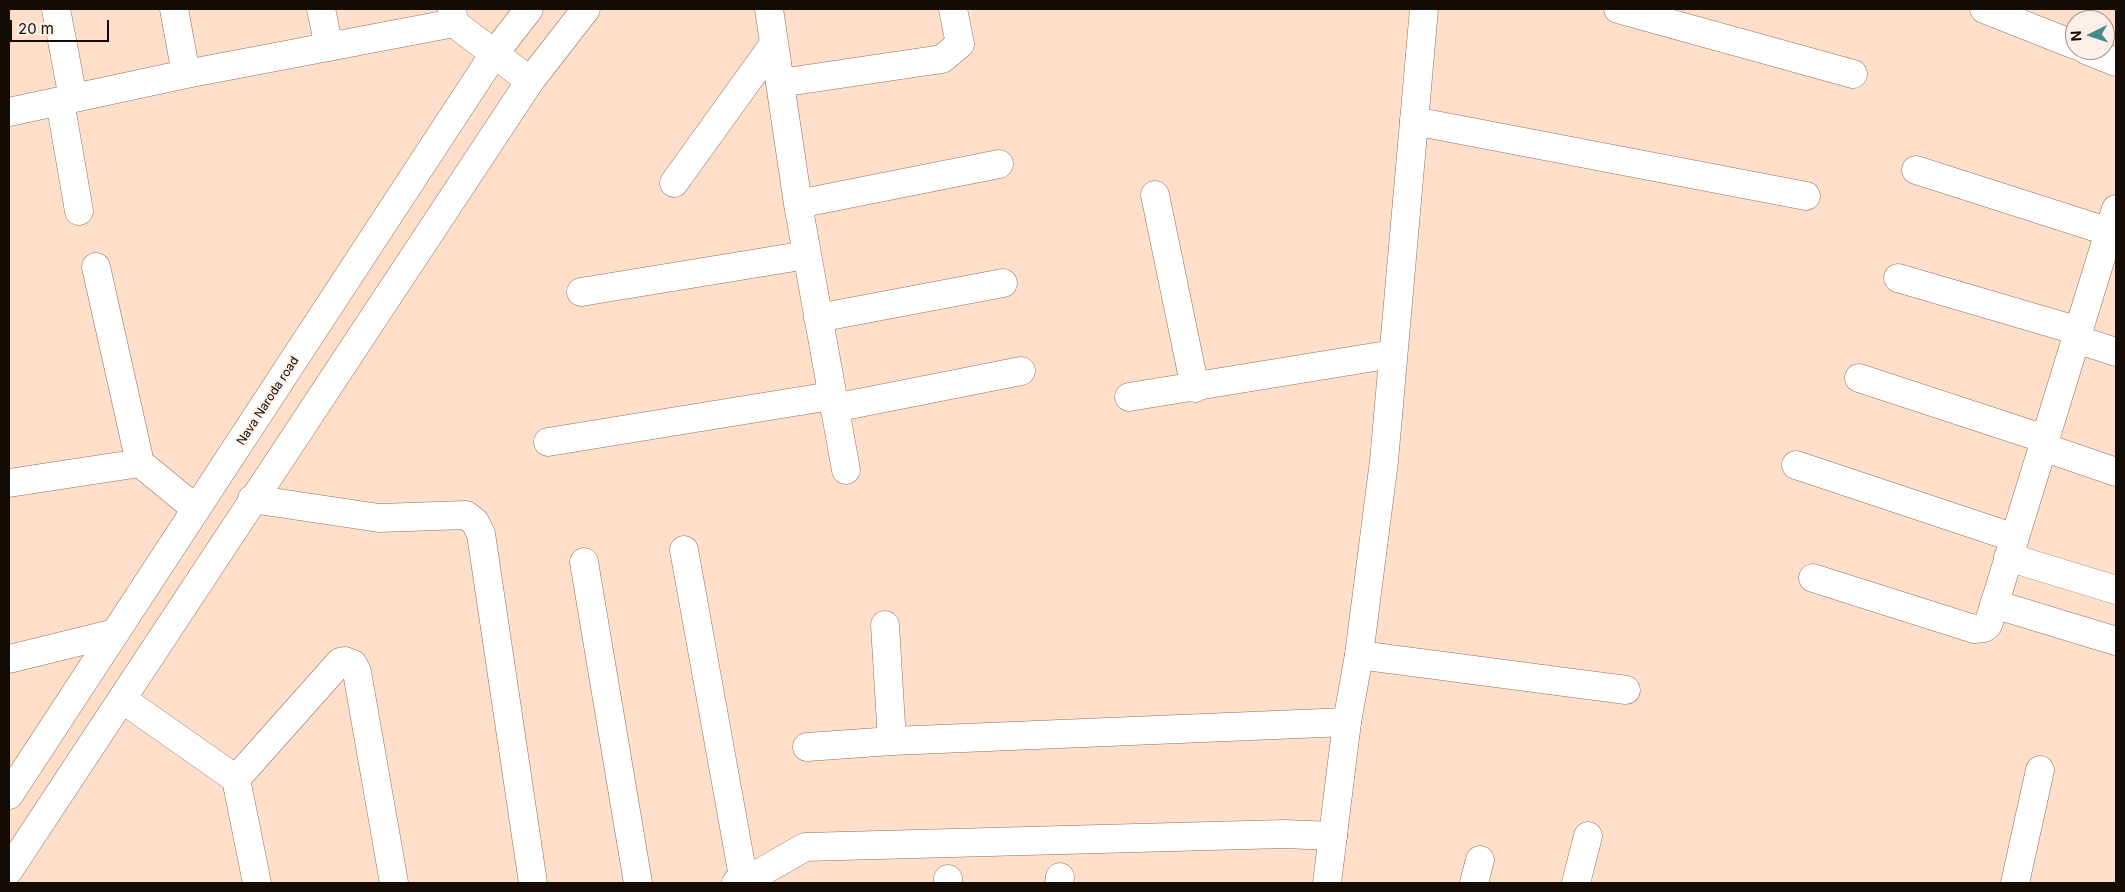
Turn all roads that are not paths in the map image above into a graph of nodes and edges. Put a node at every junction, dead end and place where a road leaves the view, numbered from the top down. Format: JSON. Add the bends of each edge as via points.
{"nodes":[{"id":1,"x":56,"y":9,"type":"edge"},
{"id":2,"x":174,"y":9,"type":"edge"},
{"id":3,"x":321,"y":9,"type":"edge"},
{"id":4,"x":529,"y":9,"type":"edge"},
{"id":5,"x":586,"y":9,"type":"edge"},
{"id":6,"x":769,"y":9,"type":"edge"},
{"id":7,"x":953,"y":9,"type":"edge"},
{"id":8,"x":1424,"y":9,"type":"edge"},
{"id":9,"x":1618,"y":9,"type":"edge"},
{"id":10,"x":1984,"y":9,"type":"edge"},
{"id":11,"x":453,"y":16,"type":"edge"},
{"id":12,"x":2065,"y":42,"type":"edge"},
{"id":13,"x":774,"y":44,"type":"junction"},
{"id":14,"x":328,"y":47,"type":"junction"},
{"id":15,"x":494,"y":54,"type":"junction"},
{"id":16,"x":186,"y":74,"type":"junction"},
{"id":17,"x":1853,"y":74,"type":"dead end"},
{"id":18,"x":530,"y":81,"type":"junction"},
{"id":19,"x":780,"y":83,"type":"junction"},
{"id":20,"x":67,"y":100,"type":"junction"},
{"id":21,"x":9,"y":112,"type":"edge"},
{"id":22,"x":1414,"y":121,"type":"junction"},
{"id":23,"x":1000,"y":164,"type":"dead end"},
{"id":24,"x":1916,"y":170,"type":"dead end"},
{"id":25,"x":674,"y":183,"type":"dead end"},
{"id":26,"x":1155,"y":195,"type":"dead end"},
{"id":27,"x":1806,"y":196,"type":"dead end"},
{"id":28,"x":798,"y":204,"type":"junction"},
{"id":29,"x":78,"y":211,"type":"dead end"},
{"id":30,"x":2114,"y":225,"type":"edge"},
{"id":31,"x":807,"y":255,"type":"junction"},
{"id":32,"x":96,"y":268,"type":"dead end"},
{"id":33,"x":1898,"y":278,"type":"dead end"},
{"id":34,"x":1003,"y":283,"type":"dead end"},
{"id":35,"x":581,"y":292,"type":"dead end"},
{"id":36,"x":818,"y":318,"type":"junction"},
{"id":37,"x":2077,"y":335,"type":"junction"},
{"id":38,"x":2116,"y":352,"type":"edge"},
{"id":39,"x":1393,"y":354,"type":"junction"},
{"id":40,"x":1021,"y":371,"type":"dead end"},
{"id":41,"x":1859,"y":378,"type":"dead end"},
{"id":42,"x":1195,"y":388,"type":"junction"},
{"id":43,"x":1129,"y":398,"type":"dead end"},
{"id":44,"x":833,"y":402,"type":"junction"},
{"id":45,"x":548,"y":442,"type":"dead end"},
{"id":46,"x":2044,"y":443,"type":"junction"},
{"id":47,"x":140,"y":462,"type":"junction"},
{"id":48,"x":1796,"y":465,"type":"dead end"},
{"id":49,"x":846,"y":470,"type":"dead end"},
{"id":50,"x":2116,"y":472,"type":"edge"},
{"id":51,"x":9,"y":483,"type":"edge"},
{"id":52,"x":252,"y":500,"type":"junction"},
{"id":53,"x":196,"y":510,"type":"junction"},
{"id":54,"x":2012,"y":548,"type":"junction"},
{"id":55,"x":684,"y":550,"type":"dead end"},
{"id":56,"x":584,"y":562,"type":"dead end"},
{"id":57,"x":1813,"y":578,"type":"dead end"},
{"id":58,"x":2116,"y":590,"type":"edge"},
{"id":59,"x":1994,"y":604,"type":"junction"},
{"id":60,"x":885,"y":625,"type":"dead end"},
{"id":61,"x":115,"y":633,"type":"junction"},
{"id":62,"x":2116,"y":641,"type":"edge"},
{"id":63,"x":1359,"y":655,"type":"junction"},
{"id":64,"x":9,"y":660,"type":"edge"},
{"id":65,"x":1626,"y":690,"type":"dead end"},
{"id":66,"x":122,"y":699,"type":"junction"},
{"id":67,"x":1347,"y":722,"type":"junction"},
{"id":68,"x":892,"y":742,"type":"junction"},
{"id":69,"x":807,"y":747,"type":"dead end"},
{"id":70,"x":2040,"y":770,"type":"dead end"},
{"id":71,"x":236,"y":779,"type":"junction"},
{"id":72,"x":9,"y":795,"type":"edge"},
{"id":73,"x":1333,"y":836,"type":"junction"},
{"id":74,"x":1588,"y":836,"type":"dead end"},
{"id":75,"x":9,"y":870,"type":"edge"},
{"id":76,"x":740,"y":882,"type":"edge"},
{"id":77,"x":257,"y":883,"type":"edge"},
{"id":78,"x":394,"y":883,"type":"edge"},
{"id":79,"x":533,"y":883,"type":"edge"},
{"id":80,"x":638,"y":883,"type":"edge"},
{"id":81,"x":1327,"y":883,"type":"edge"},
{"id":82,"x":1576,"y":883,"type":"edge"},
{"id":83,"x":2015,"y":883,"type":"edge"}],
"edges":[{"from":1,"to":20,"type":"street"},
{"from":2,"to":16,"type":"street"},
{"from":3,"to":14,"type":"street"},
{"from":4,"to":15,"type":"street","name":"Nava Naroda road"},
{"from":5,"to":18,"type":"street"},
{"from":6,"to":13,"type":"street"},
{"from":7,"to":19,"type":"street","via":[[960,44],[942,58]]},
{"from":8,"to":22,"type":"street"},
{"from":9,"to":17,"type":"street"},
{"from":10,"to":12,"type":"street"},
{"from":11,"to":14,"type":"street"},
{"from":11,"to":15,"type":"street"},
{"from":13,"to":19,"type":"street"},
{"from":13,"to":25,"type":"street"},
{"from":14,"to":16,"type":"street"},
{"from":15,"to":18,"type":"street"},
{"from":15,"to":53,"type":"street","name":"Nava Naroda road"},
{"from":16,"to":20,"type":"street"},
{"from":18,"to":52,"type":"street"},
{"from":19,"to":28,"type":"street"},
{"from":20,"to":21,"type":"street"},
{"from":20,"to":29,"type":"street"},
{"from":22,"to":27,"type":"street"},
{"from":22,"to":39,"type":"street"},
{"from":23,"to":28,"type":"street"},
{"from":24,"to":30,"type":"street"},
{"from":26,"to":42,"type":"street"},
{"from":28,"to":31,"type":"street"},
{"from":30,"to":37,"type":"street"},
{"from":31,"to":35,"type":"street"},
{"from":31,"to":36,"type":"street"},
{"from":32,"to":47,"type":"street"},
{"from":33,"to":37,"type":"street"},
{"from":34,"to":36,"type":"street"},
{"from":36,"to":44,"type":"street"},
{"from":37,"to":38,"type":"street"},
{"from":37,"to":46,"type":"street"},
{"from":39,"to":42,"type":"street"},
{"from":39,"to":63,"type":"street","via":[[1384,461]]},
{"from":40,"to":44,"type":"street"},
{"from":41,"to":46,"type":"street"},
{"from":42,"to":43,"type":"street"},
{"from":44,"to":45,"type":"street"},
{"from":44,"to":49,"type":"street"},
{"from":46,"to":50,"type":"street"},
{"from":46,"to":54,"type":"street"},
{"from":47,"to":51,"type":"street"},
{"from":47,"to":53,"type":"street"},
{"from":48,"to":54,"type":"street"},
{"from":52,"to":66,"type":"street"},
{"from":52,"to":79,"type":"street","via":[[379,518],[466,515],[475,522],[481,534]]},
{"from":53,"to":61,"type":"street","name":"Nava Naroda road"},
{"from":54,"to":58,"type":"street"},
{"from":54,"to":59,"type":"street"},
{"from":55,"to":76,"type":"street"},
{"from":56,"to":80,"type":"street"},
{"from":57,"to":59,"type":"street","via":[[1974,629],[1988,625]]},
{"from":59,"to":62,"type":"street"},
{"from":60,"to":68,"type":"street"},
{"from":61,"to":64,"type":"street"},
{"from":61,"to":72,"type":"street","name":"Nava Naroda road"},
{"from":63,"to":65,"type":"street"},
{"from":63,"to":67,"type":"street"},
{"from":66,"to":71,"type":"street"},
{"from":66,"to":75,"type":"street"},
{"from":67,"to":68,"type":"street"},
{"from":67,"to":73,"type":"street"},
{"from":68,"to":69,"type":"street"},
{"from":70,"to":83,"type":"street"},
{"from":71,"to":77,"type":"street"},
{"from":71,"to":78,"type":"street","via":[[340,662],[345,660],[353,664]]},
{"from":73,"to":76,"type":"street","via":[[1284,834],[805,847]]},
{"from":73,"to":81,"type":"street"},
{"from":74,"to":82,"type":"street"}]}
